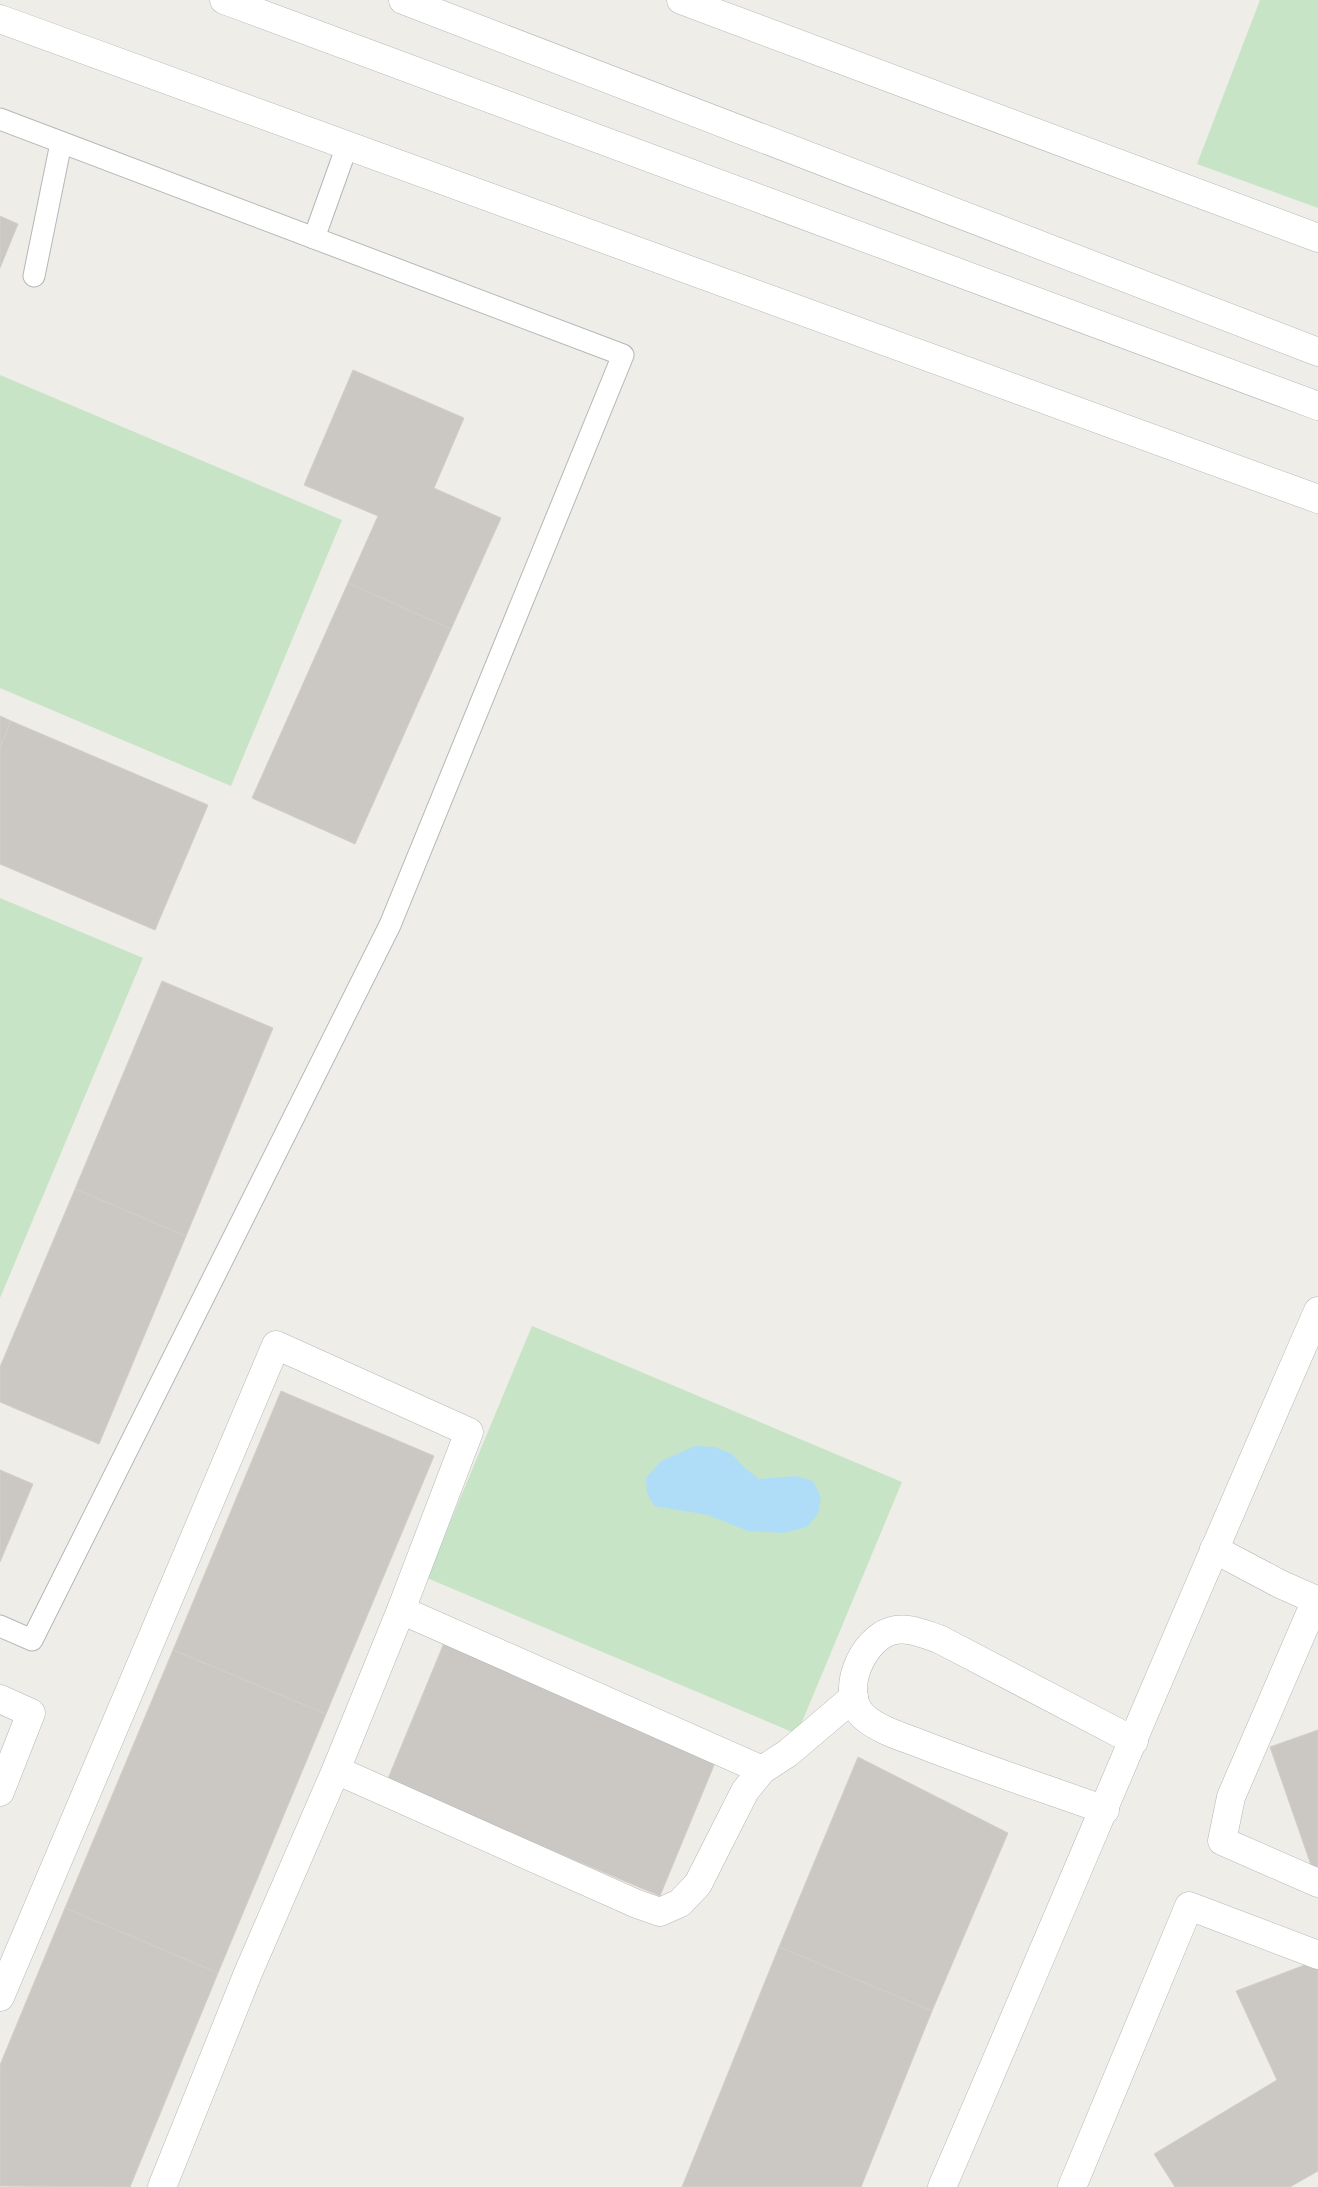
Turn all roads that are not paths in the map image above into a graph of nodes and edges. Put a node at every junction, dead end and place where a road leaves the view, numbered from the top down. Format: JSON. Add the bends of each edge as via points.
{"nodes":[{"id":1,"x":224,"y":0,"type":"edge"},
{"id":2,"x":403,"y":0,"type":"edge"},
{"id":3,"x":682,"y":0,"type":"edge"},
{"id":4,"x":0,"y":19,"type":"edge"},
{"id":5,"x":0,"y":119,"type":"edge"},
{"id":6,"x":61,"y":143,"type":"junction"},
{"id":7,"x":347,"y":146,"type":"junction"},
{"id":8,"x":314,"y":238,"type":"junction"},
{"id":9,"x":1318,"y":238,"type":"edge"},
{"id":10,"x":34,"y":276,"type":"dead end"},
{"id":11,"x":1318,"y":352,"type":"edge"},
{"id":12,"x":1318,"y":406,"type":"edge"},
{"id":13,"x":1318,"y":499,"type":"edge"},
{"id":14,"x":1318,"y":1312,"type":"edge"},
{"id":15,"x":1214,"y":1549,"type":"junction"},
{"id":16,"x":1317,"y":1599,"type":"edge"},
{"id":17,"x":401,"y":1610,"type":"junction"},
{"id":18,"x":0,"y":1626,"type":"edge"},
{"id":19,"x":854,"y":1697,"type":"junction"},
{"id":20,"x":0,"y":1699,"type":"edge"},
{"id":21,"x":1134,"y":1741,"type":"junction"},
{"id":22,"x":336,"y":1770,"type":"junction"},
{"id":23,"x":762,"y":1770,"type":"junction"},
{"id":24,"x":0,"y":1792,"type":"edge"},
{"id":25,"x":1105,"y":1810,"type":"junction"},
{"id":26,"x":1318,"y":1883,"type":"edge"},
{"id":27,"x":1318,"y":1955,"type":"edge"},
{"id":28,"x":0,"y":1997,"type":"edge"},
{"id":29,"x":162,"y":2187,"type":"edge"},
{"id":30,"x":942,"y":2187,"type":"edge"},
{"id":31,"x":1072,"y":2187,"type":"edge"}],
"edges":[{"from":1,"to":12,"type":"street"},
{"from":2,"to":11,"type":"street"},
{"from":3,"to":9,"type":"street"},
{"from":4,"to":7,"type":"street"},
{"from":5,"to":6,"type":"lane"},
{"from":6,"to":8,"type":"lane"},
{"from":6,"to":10,"type":"lane"},
{"from":7,"to":8,"type":"lane"},
{"from":7,"to":13,"type":"street"},
{"from":8,"to":18,"type":"lane","via":[[622,355],[386,934],[32,1640]]},
{"from":14,"to":15,"type":"street"},
{"from":15,"to":16,"type":"street","via":[[1280,1584]]},
{"from":15,"to":21,"type":"street"},
{"from":16,"to":26,"type":"street","via":[[1231,1797],[1222,1842]]},
{"from":17,"to":22,"type":"street"},
{"from":17,"to":23,"type":"street"},
{"from":17,"to":28,"type":"street","via":[[469,1432],[276,1345]]},
{"from":19,"to":21,"type":"street","via":[[854,1677],[863,1655],[876,1638],[892,1631],[911,1630],[939,1639]]},
{"from":19,"to":23,"type":"street","via":[[788,1753]]},
{"from":19,"to":25,"type":"street","via":[[862,1715],[885,1730]]},
{"from":20,"to":24,"type":"street","via":[[31,1713]]},
{"from":21,"to":25,"type":"street"},
{"from":22,"to":23,"type":"street","via":[[660,1912],[680,1903],[698,1884],[745,1791]]},
{"from":22,"to":29,"type":"street","via":[[248,1973]]},
{"from":25,"to":30,"type":"street"},
{"from":27,"to":31,"type":"street","via":[[1189,1906]]}]}
